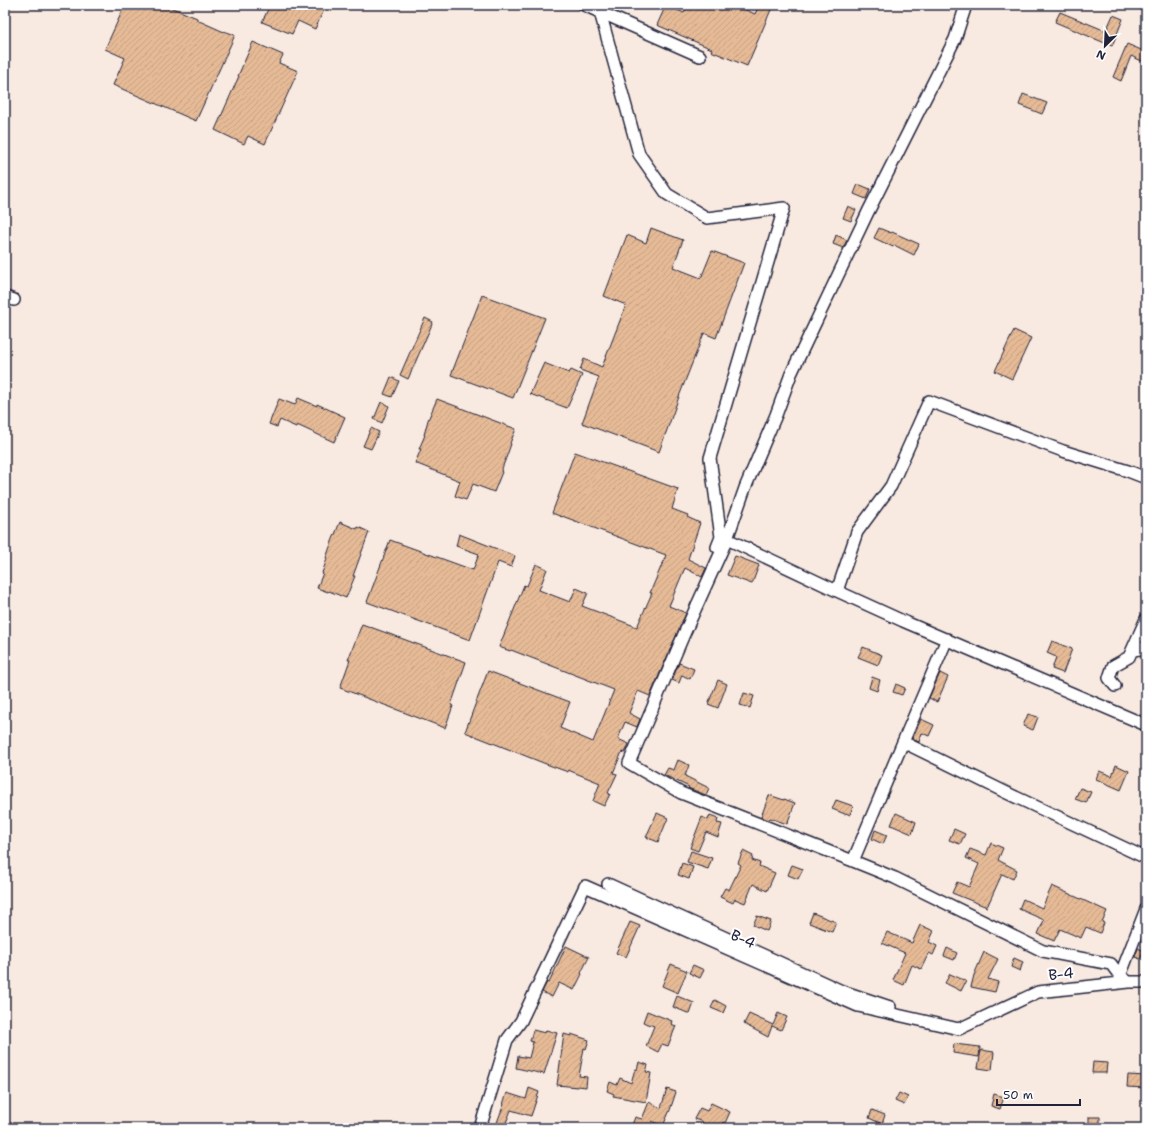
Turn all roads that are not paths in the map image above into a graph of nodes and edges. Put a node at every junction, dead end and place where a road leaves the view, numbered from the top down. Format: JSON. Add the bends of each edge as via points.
{"nodes":[{"id":1,"x":584,"y":5,"type":"edge"},
{"id":2,"x":966,"y":5,"type":"edge"},
{"id":3,"x":600,"y":12,"type":"junction"},
{"id":4,"x":700,"y":56,"type":"dead end"},
{"id":5,"x":1146,"y":478,"type":"edge"},
{"id":6,"x":727,"y":539,"type":"junction"},
{"id":7,"x":837,"y":591,"type":"junction"},
{"id":8,"x":1146,"y":619,"type":"edge"},
{"id":9,"x":684,"y":634,"type":"junction"},
{"id":10,"x":947,"y":639,"type":"junction"},
{"id":11,"x":1146,"y":648,"type":"edge"},
{"id":12,"x":1132,"y":650,"type":"junction"},
{"id":13,"x":1115,"y":686,"type":"dead end"},
{"id":14,"x":1146,"y":724,"type":"edge"},
{"id":15,"x":903,"y":742,"type":"junction"},
{"id":16,"x":1146,"y":858,"type":"edge"},
{"id":17,"x":853,"y":861,"type":"junction"},
{"id":18,"x":608,"y":884,"type":"dead end"},
{"id":19,"x":1146,"y":909,"type":"edge"},
{"id":20,"x":1124,"y":979,"type":"junction"},
{"id":21,"x":1146,"y":982,"type":"edge"},
{"id":22,"x":959,"y":1029,"type":"junction"},
{"id":23,"x":480,"y":1128,"type":"edge"}],
"edges":[{"from":1,"to":3,"type":"street"},
{"from":2,"to":6,"type":"street","via":[[955,39],[868,212],[791,374]]},
{"from":3,"to":4,"type":"street"},
{"from":3,"to":9,"type":"street","via":[[639,154],[667,194],[707,218],[784,208],[710,458],[721,537]]},
{"from":5,"to":7,"type":"street","via":[[1063,451],[929,401],[891,486],[858,532]]},
{"from":6,"to":7,"type":"street"},
{"from":6,"to":9,"type":"street"},
{"from":7,"to":10,"type":"street"},
{"from":8,"to":12,"type":"street"},
{"from":9,"to":17,"type":"street","via":[[629,763],[680,793]]},
{"from":10,"to":14,"type":"street"},
{"from":10,"to":15,"type":"street"},
{"from":11,"to":12,"type":"street"},
{"from":12,"to":13,"type":"street","via":[[1129,657],[1113,666],[1109,678]]},
{"from":15,"to":16,"type":"street"},
{"from":15,"to":17,"type":"street"},
{"from":17,"to":20,"type":"street","via":[[895,878],[1043,951],[1111,964]]},
{"from":18,"to":22,"type":"street","via":[[842,991]]},
{"from":19,"to":20,"type":"street"},
{"from":20,"to":21,"type":"street","name":"B-4"},
{"from":20,"to":22,"type":"street","name":"B-4","via":[[1038,992]]},
{"from":22,"to":23,"type":"street","name":"B-4","via":[[858,1006],[585,886],[521,1021],[507,1040]]}]}
